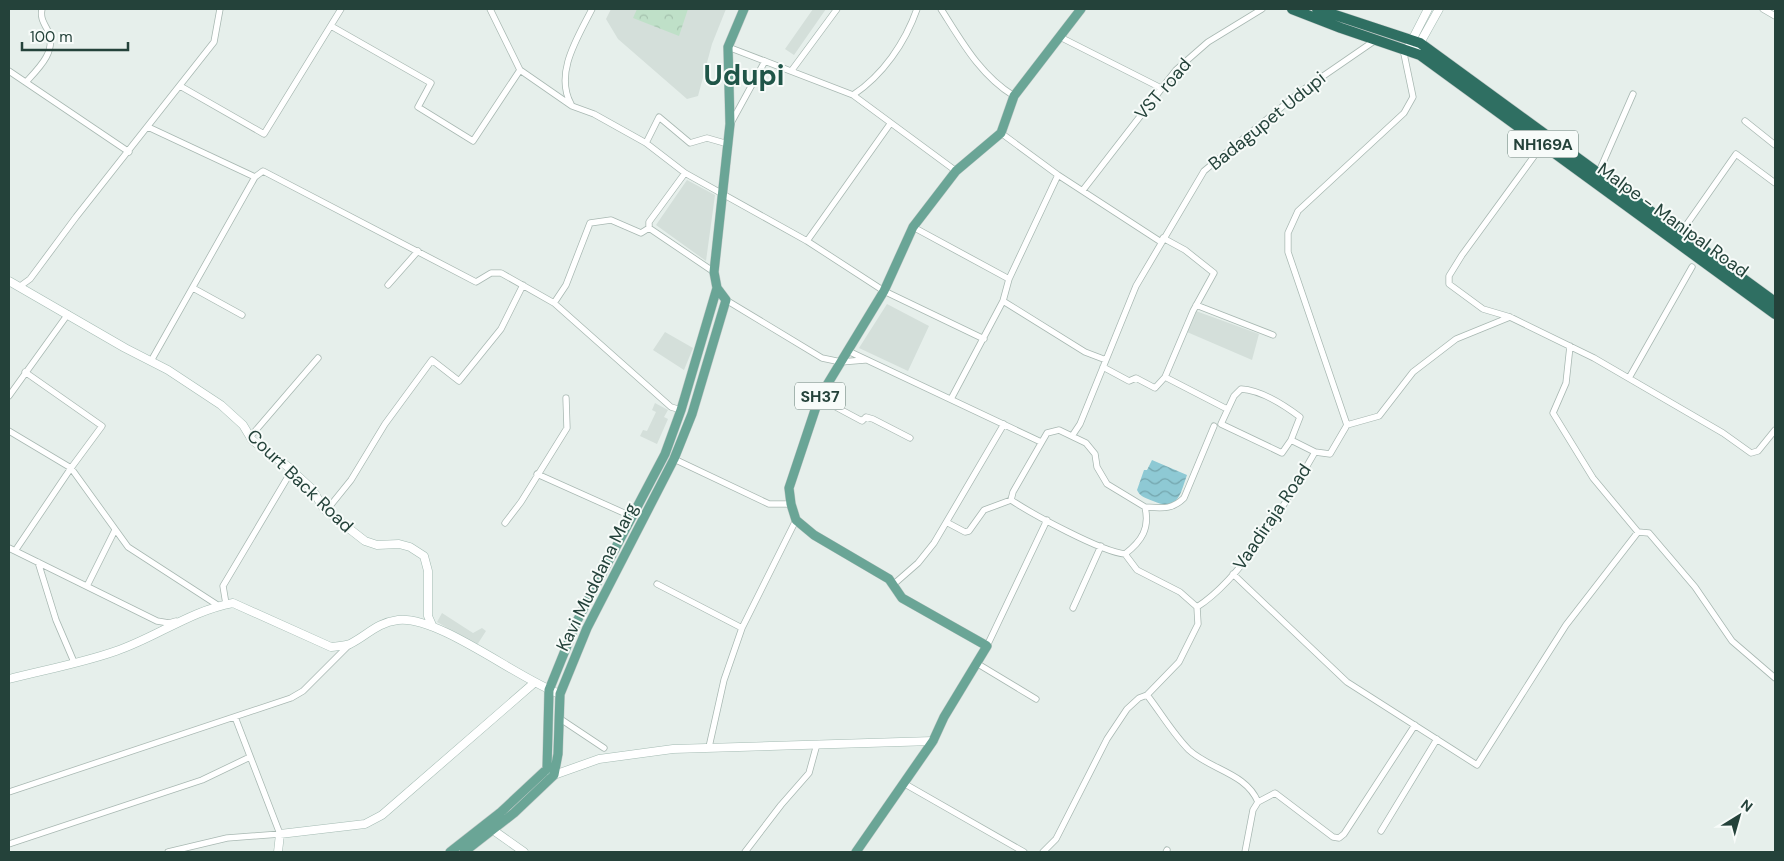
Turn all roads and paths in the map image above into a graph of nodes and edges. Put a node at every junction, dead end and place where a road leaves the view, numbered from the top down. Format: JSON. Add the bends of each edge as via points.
{"nodes":[{"id":1,"x":42,"y":9,"type":"edge"},
{"id":2,"x":220,"y":9,"type":"edge"},
{"id":3,"x":341,"y":9,"type":"edge"},
{"id":4,"x":490,"y":9,"type":"edge"},
{"id":5,"x":592,"y":9,"type":"edge"},
{"id":6,"x":744,"y":9,"type":"edge"},
{"id":7,"x":837,"y":9,"type":"edge"},
{"id":8,"x":917,"y":9,"type":"edge"},
{"id":9,"x":941,"y":9,"type":"edge"},
{"id":10,"x":1081,"y":9,"type":"edge"},
{"id":11,"x":1262,"y":9,"type":"edge"},
{"id":12,"x":1292,"y":9,"type":"edge"},
{"id":13,"x":1317,"y":9,"type":"edge"},
{"id":14,"x":1428,"y":9,"type":"edge"},
{"id":15,"x":1439,"y":9,"type":"edge"},
{"id":16,"x":1764,"y":9,"type":"edge"},
{"id":17,"x":1775,"y":16,"type":"edge"},
{"id":18,"x":331,"y":26,"type":"junction"},
{"id":19,"x":1060,"y":37,"type":"junction"},
{"id":20,"x":1377,"y":39,"type":"junction"},
{"id":21,"x":728,"y":47,"type":"junction"},
{"id":22,"x":1411,"y":47,"type":"junction"},
{"id":23,"x":765,"y":61,"type":"junction"},
{"id":24,"x":520,"y":70,"type":"junction"},
{"id":25,"x":792,"y":70,"type":"junction"},
{"id":26,"x":9,"y":71,"type":"edge"},
{"id":27,"x":26,"y":82,"type":"junction"},
{"id":28,"x":180,"y":86,"type":"junction"},
{"id":29,"x":1161,"y":88,"type":"junction"},
{"id":30,"x":1633,"y":94,"type":"dead end"},
{"id":31,"x":853,"y":96,"type":"junction"},
{"id":32,"x":1014,"y":96,"type":"junction"},
{"id":33,"x":572,"y":106,"type":"junction"},
{"id":34,"x":1745,"y":121,"type":"dead end"},
{"id":35,"x":730,"y":124,"type":"junction"},
{"id":36,"x":890,"y":124,"type":"junction"},
{"id":37,"x":148,"y":127,"type":"junction"},
{"id":38,"x":1001,"y":133,"type":"junction"},
{"id":39,"x":646,"y":143,"type":"junction"},
{"id":40,"x":728,"y":144,"type":"junction"},
{"id":41,"x":1543,"y":144,"type":"junction"},
{"id":42,"x":1775,"y":145,"type":"edge"},
{"id":43,"x":129,"y":152,"type":"junction"},
{"id":44,"x":956,"y":171,"type":"junction"},
{"id":45,"x":685,"y":173,"type":"junction"},
{"id":46,"x":1598,"y":174,"type":"junction"},
{"id":47,"x":1058,"y":175,"type":"junction"},
{"id":48,"x":255,"y":177,"type":"junction"},
{"id":49,"x":1775,"y":183,"type":"edge"},
{"id":50,"x":1083,"y":190,"type":"junction"},
{"id":51,"x":722,"y":194,"type":"junction"},
{"id":52,"x":913,"y":227,"type":"junction"},
{"id":53,"x":649,"y":228,"type":"junction"},
{"id":54,"x":1680,"y":234,"type":"junction"},
{"id":55,"x":1162,"y":240,"type":"junction"},
{"id":56,"x":807,"y":241,"type":"junction"},
{"id":57,"x":418,"y":251,"type":"junction"},
{"id":58,"x":1692,"y":267,"type":"dead end"},
{"id":59,"x":714,"y":272,"type":"junction"},
{"id":60,"x":1010,"y":279,"type":"junction"},
{"id":61,"x":9,"y":281,"type":"edge"},
{"id":62,"x":388,"y":285,"type":"dead end"},
{"id":63,"x":523,"y":285,"type":"junction"},
{"id":64,"x":19,"y":287,"type":"junction"},
{"id":65,"x":193,"y":288,"type":"junction"},
{"id":66,"x":717,"y":288,"type":"junction"},
{"id":67,"x":884,"y":291,"type":"junction"},
{"id":68,"x":726,"y":300,"type":"junction"},
{"id":69,"x":1003,"y":300,"type":"junction"},
{"id":70,"x":1775,"y":302,"type":"edge"},
{"id":71,"x":554,"y":303,"type":"junction"},
{"id":72,"x":1196,"y":305,"type":"junction"},
{"id":73,"x":68,"y":314,"type":"junction"},
{"id":74,"x":1775,"y":314,"type":"edge"},
{"id":75,"x":242,"y":315,"type":"dead end"},
{"id":76,"x":1510,"y":317,"type":"junction"},
{"id":77,"x":1273,"y":335,"type":"dead end"},
{"id":78,"x":984,"y":339,"type":"junction"},
{"id":79,"x":1570,"y":346,"type":"junction"},
{"id":80,"x":848,"y":351,"type":"junction"},
{"id":81,"x":318,"y":358,"type":"dead end"},
{"id":82,"x":868,"y":360,"type":"junction"},
{"id":83,"x":1106,"y":360,"type":"junction"},
{"id":84,"x":151,"y":361,"type":"junction"},
{"id":85,"x":841,"y":362,"type":"junction"},
{"id":86,"x":1103,"y":367,"type":"junction"},
{"id":87,"x":25,"y":372,"type":"junction"},
{"id":88,"x":1165,"y":377,"type":"junction"},
{"id":89,"x":1629,"y":378,"type":"junction"},
{"id":90,"x":9,"y":396,"type":"edge"},
{"id":91,"x":566,"y":398,"type":"dead end"},
{"id":92,"x":819,"y":398,"type":"junction"},
{"id":93,"x":951,"y":399,"type":"junction"},
{"id":94,"x":1227,"y":409,"type":"junction"},
{"id":95,"x":681,"y":410,"type":"junction"},
{"id":96,"x":1004,"y":424,"type":"junction"},
{"id":97,"x":1347,"y":425,"type":"junction"},
{"id":98,"x":1214,"y":426,"type":"dead end"},
{"id":99,"x":1775,"y":430,"type":"edge"},
{"id":100,"x":9,"y":431,"type":"edge"},
{"id":101,"x":1072,"y":436,"type":"junction"},
{"id":102,"x":250,"y":437,"type":"junction"},
{"id":103,"x":910,"y":438,"type":"dead end"},
{"id":104,"x":1291,"y":440,"type":"junction"},
{"id":105,"x":1041,"y":442,"type":"junction"},
{"id":106,"x":1315,"y":452,"type":"junction"},
{"id":107,"x":674,"y":459,"type":"junction"},
{"id":108,"x":71,"y":468,"type":"junction"},
{"id":109,"x":292,"y":470,"type":"junction"},
{"id":110,"x":537,"y":474,"type":"junction"},
{"id":111,"x":1011,"y":500,"type":"junction"},
{"id":112,"x":791,"y":504,"type":"junction"},
{"id":113,"x":1145,"y":507,"type":"junction"},
{"id":114,"x":326,"y":511,"type":"junction"},
{"id":115,"x":634,"y":517,"type":"junction"},
{"id":116,"x":796,"y":520,"type":"junction"},
{"id":117,"x":1047,"y":520,"type":"junction"},
{"id":118,"x":505,"y":523,"type":"dead end"},
{"id":119,"x":948,"y":523,"type":"junction"},
{"id":120,"x":115,"y":530,"type":"junction"},
{"id":121,"x":1638,"y":532,"type":"junction"},
{"id":122,"x":1101,"y":546,"type":"junction"},
{"id":123,"x":12,"y":550,"type":"edge"},
{"id":124,"x":1125,"y":554,"type":"junction"},
{"id":125,"x":38,"y":562,"type":"junction"},
{"id":126,"x":1233,"y":574,"type":"junction"},
{"id":127,"x":658,"y":584,"type":"dead end"},
{"id":128,"x":894,"y":584,"type":"junction"},
{"id":129,"x":87,"y":586,"type":"junction"},
{"id":130,"x":223,"y":605,"type":"junction"},
{"id":131,"x":1197,"y":607,"type":"junction"},
{"id":132,"x":1073,"y":608,"type":"dead end"},
{"id":133,"x":178,"y":621,"type":"junction"},
{"id":134,"x":432,"y":625,"type":"junction"},
{"id":135,"x":742,"y":628,"type":"junction"},
{"id":136,"x":349,"y":645,"type":"junction"},
{"id":137,"x":987,"y":646,"type":"junction"},
{"id":138,"x":74,"y":662,"type":"junction"},
{"id":139,"x":978,"y":664,"type":"junction"},
{"id":140,"x":1775,"y":678,"type":"edge"},
{"id":141,"x":9,"y":679,"type":"edge"},
{"id":142,"x":534,"y":683,"type":"junction"},
{"id":143,"x":549,"y":690,"type":"junction"},
{"id":144,"x":560,"y":694,"type":"junction"},
{"id":145,"x":1147,"y":695,"type":"junction"},
{"id":146,"x":1036,"y":699,"type":"dead end"},
{"id":147,"x":235,"y":718,"type":"junction"},
{"id":148,"x":560,"y":718,"type":"junction"},
{"id":149,"x":1415,"y":725,"type":"junction"},
{"id":150,"x":1437,"y":739,"type":"junction"},
{"id":151,"x":933,"y":741,"type":"junction"},
{"id":152,"x":817,"y":744,"type":"junction"},
{"id":153,"x":709,"y":747,"type":"junction"},
{"id":154,"x":604,"y":748,"type":"dead end"},
{"id":155,"x":250,"y":757,"type":"junction"},
{"id":156,"x":551,"y":772,"type":"junction"},
{"id":157,"x":905,"y":784,"type":"junction"},
{"id":158,"x":9,"y":792,"type":"edge"},
{"id":159,"x":1258,"y":802,"type":"junction"},
{"id":160,"x":493,"y":830,"type":"junction"},
{"id":161,"x":1381,"y":831,"type":"dead end"},
{"id":162,"x":280,"y":834,"type":"junction"},
{"id":163,"x":9,"y":844,"type":"edge"},
{"id":164,"x":168,"y":852,"type":"edge"},
{"id":165,"x":278,"y":852,"type":"edge"},
{"id":166,"x":450,"y":852,"type":"edge"},
{"id":167,"x":464,"y":852,"type":"edge"},
{"id":168,"x":524,"y":852,"type":"edge"},
{"id":169,"x":746,"y":852,"type":"edge"},
{"id":170,"x":856,"y":852,"type":"edge"},
{"id":171,"x":1024,"y":852,"type":"edge"},
{"id":172,"x":1043,"y":852,"type":"edge"},
{"id":173,"x":1245,"y":852,"type":"edge"}],
"edges":[{"from":1,"to":27,"type":"street","via":[[41,17],[50,35],[51,46],[47,57]]},
{"from":2,"to":28,"type":"street","via":[[214,42]]},
{"from":3,"to":18,"type":"street"},
{"from":4,"to":24,"type":"street"},
{"from":5,"to":33,"type":"street","via":[[567,62],[565,94]]},
{"from":6,"to":21,"type":"main road"},
{"from":7,"to":25,"type":"street"},
{"from":8,"to":31,"type":"street","via":[[903,43],[869,85]]},
{"from":9,"to":32,"type":"street","via":[[974,61],[997,85]]},
{"from":10,"to":19,"type":"main road"},
{"from":11,"to":29,"type":"street","name":"VST road","via":[[1208,42]]},
{"from":12,"to":20,"type":"highway","name":"Malpe - Manipal Road","number":"NH169A"},
{"from":13,"to":22,"type":"highway","name":"Malpe - Manipal Road","number":"NH169A"},
{"from":14,"to":22,"type":"street"},
{"from":15,"to":22,"type":"street"},
{"from":16,"to":17,"type":"street"},
{"from":18,"to":24,"type":"street","via":[[431,83],[418,107],[473,140]]},
{"from":18,"to":28,"type":"street","via":[[264,134]]},
{"from":19,"to":29,"type":"street"},
{"from":19,"to":32,"type":"main road"},
{"from":20,"to":22,"type":"highway","name":"Malpe - Manipal Road","number":"NH169A"},
{"from":20,"to":55,"type":"street","name":"Badagupet Udupi","via":[[1300,92],[1204,171]]},
{"from":21,"to":23,"type":"street"},
{"from":21,"to":35,"type":"main road","name":"Kavi Muddana Marg"},
{"from":22,"to":41,"type":"highway","name":"Malpe - Manipal Road","number":"NH169A"},
{"from":22,"to":46,"type":"highway","name":"Malpe - Manipal Road","number":"NH169A"},
{"from":22,"to":97,"type":"street","via":[[1413,97],[1404,113],[1298,211],[1288,233],[1288,252]]},
{"from":23,"to":25,"type":"street"},
{"from":23,"to":35,"type":"street"},
{"from":24,"to":33,"type":"street"},
{"from":25,"to":31,"type":"street"},
{"from":26,"to":27,"type":"street"},
{"from":27,"to":43,"type":"street"},
{"from":28,"to":37,"type":"street"},
{"from":29,"to":50,"type":"street","name":"VST road"},
{"from":30,"to":46,"type":"street"},
{"from":31,"to":36,"type":"street"},
{"from":32,"to":38,"type":"main road"},
{"from":33,"to":39,"type":"street","via":[[594,114]]},
{"from":34,"to":42,"type":"street"},
{"from":35,"to":40,"type":"main road","name":"Kavi Muddana Marg"},
{"from":36,"to":44,"type":"street"},
{"from":36,"to":56,"type":"street"},
{"from":37,"to":43,"type":"street"},
{"from":37,"to":48,"type":"street"},
{"from":38,"to":44,"type":"main road","number":"SH37"},
{"from":38,"to":47,"type":"street"},
{"from":39,"to":40,"type":"street","via":[[659,116],[690,143],[707,138]]},
{"from":39,"to":45,"type":"street"},
{"from":40,"to":51,"type":"main road","name":"Kavi Muddana Marg"},
{"from":41,"to":74,"type":"highway","name":"Malpe - Manipal Road","number":"NH169A"},
{"from":41,"to":76,"type":"street","via":[[1462,255],[1448,280],[1483,309]]},
{"from":43,"to":64,"type":"street","via":[[30,279]]},
{"from":44,"to":52,"type":"main road","number":"SH37"},
{"from":45,"to":51,"type":"street"},
{"from":45,"to":53,"type":"street","via":[[649,222]]},
{"from":46,"to":54,"type":"highway","name":"Malpe - Manipal Road","number":"NH169A"},
{"from":47,"to":50,"type":"street"},
{"from":47,"to":60,"type":"street"},
{"from":48,"to":57,"type":"street","via":[[263,171]]},
{"from":48,"to":65,"type":"street"},
{"from":49,"to":54,"type":"street","via":[[1736,154]]},
{"from":50,"to":55,"type":"street"},
{"from":51,"to":56,"type":"street"},
{"from":51,"to":59,"type":"main road","name":"Kavi Muddana Marg"},
{"from":52,"to":60,"type":"street"},
{"from":52,"to":67,"type":"main road","number":"SH37"},
{"from":53,"to":59,"type":"street"},
{"from":53,"to":71,"type":"street","via":[[641,233],[611,220],[590,223],[566,285]]},
{"from":54,"to":70,"type":"highway","name":"Malpe - Manipal Road","number":"NH169A"},
{"from":55,"to":72,"type":"street","via":[[1185,250],[1214,273]]},
{"from":55,"to":83,"type":"street","name":"Badagupet Udupi","via":[[1136,286]]},
{"from":56,"to":67,"type":"street"},
{"from":57,"to":62,"type":"street"},
{"from":57,"to":63,"type":"street","via":[[476,282],[491,273],[501,273]]},
{"from":58,"to":89,"type":"street"},
{"from":59,"to":66,"type":"main road","name":"Kavi Muddana Marg"},
{"from":60,"to":69,"type":"street"},
{"from":61,"to":64,"type":"street","name":"Court Back Road"},
{"from":63,"to":71,"type":"street"},
{"from":63,"to":114,"type":"street","via":[[501,329],[459,381],[432,360],[385,424],[351,480]]},
{"from":64,"to":73,"type":"street","name":"Court Back Road"},
{"from":65,"to":75,"type":"street"},
{"from":65,"to":84,"type":"street"},
{"from":66,"to":68,"type":"main road","name":"Kavi Muddana Marg"},
{"from":66,"to":95,"type":"main road","name":"Kavi Muddana Marg"},
{"from":67,"to":78,"type":"street"},
{"from":67,"to":80,"type":"main road","number":"SH37"},
{"from":68,"to":85,"type":"street","via":[[822,358]]},
{"from":68,"to":107,"type":"main road","name":"Kavi Muddana Marg","via":[[692,414]]},
{"from":69,"to":78,"type":"street"},
{"from":69,"to":83,"type":"street","via":[[1085,352]]},
{"from":71,"to":95,"type":"street","via":[[671,407]]},
{"from":72,"to":77,"type":"street"},
{"from":72,"to":88,"type":"street"},
{"from":73,"to":84,"type":"street","name":"Court Back Road"},
{"from":73,"to":87,"type":"street"},
{"from":76,"to":79,"type":"street"},
{"from":76,"to":97,"type":"street","via":[[1456,339],[1413,372],[1379,416]]},
{"from":78,"to":93,"type":"street"},
{"from":79,"to":89,"type":"street"},
{"from":79,"to":121,"type":"street","via":[[1566,383],[1553,413],[1593,478]]},
{"from":80,"to":82,"type":"street"},
{"from":80,"to":85,"type":"main road","number":"SH37"},
{"from":81,"to":102,"type":"street"},
{"from":82,"to":85,"type":"street"},
{"from":82,"to":93,"type":"street"},
{"from":83,"to":86,"type":"street","name":"Badagupet Udupi"},
{"from":84,"to":102,"type":"street","name":"Court Back Road","via":[[221,405],[243,425]]},
{"from":85,"to":92,"type":"main road","number":"SH37"},
{"from":86,"to":88,"type":"street","via":[[1129,381],[1136,378],[1155,388]]},
{"from":86,"to":101,"type":"street","name":"Badagupet Udupi"},
{"from":87,"to":90,"type":"street"},
{"from":87,"to":108,"type":"street","via":[[102,426]]},
{"from":88,"to":94,"type":"street"},
{"from":89,"to":99,"type":"street","via":[[1727,435],[1751,453],[1758,451]]},
{"from":91,"to":110,"type":"street","via":[[567,428]]},
{"from":92,"to":103,"type":"street","via":[[862,421],[866,417],[873,418]]},
{"from":92,"to":112,"type":"main road","number":"SH37","via":[[795,465],[789,488]]},
{"from":93,"to":96,"type":"street"},
{"from":94,"to":104,"type":"street","via":[[1220,424],[1225,428],[1282,453]]},
{"from":94,"to":104,"type":"street","via":[[1241,389],[1288,408],[1300,417]]},
{"from":95,"to":115,"type":"main road","name":"Kavi Muddana Marg","via":[[666,454]]},
{"from":96,"to":105,"type":"street"},
{"from":96,"to":119,"type":"street"},
{"from":97,"to":106,"type":"street","name":"Vaadiraja Road","via":[[1330,454]]},
{"from":98,"to":113,"type":"street","via":[[1184,498],[1176,506],[1165,509]]},
{"from":100,"to":108,"type":"street"},
{"from":101,"to":105,"type":"street","via":[[1059,430],[1047,433]]},
{"from":101,"to":113,"type":"street","via":[[1086,443],[1095,454],[1097,467],[1106,484]]},
{"from":102,"to":109,"type":"street","name":"Court Back Road"},
{"from":104,"to":106,"type":"street"},
{"from":105,"to":111,"type":"street"},
{"from":106,"to":126,"type":"street","name":"Vaadiraja Road","via":[[1287,501]]},
{"from":107,"to":112,"type":"street","via":[[769,504]]},
{"from":107,"to":144,"type":"main road","name":"Kavi Muddana Marg","via":[[587,628]]},
{"from":108,"to":120,"type":"street"},
{"from":108,"to":123,"type":"street"},
{"from":109,"to":114,"type":"street","name":"Court Back Road","via":[[312,490]]},
{"from":109,"to":130,"type":"street","via":[[223,586]]},
{"from":110,"to":115,"type":"street"},
{"from":110,"to":118,"type":"street"},
{"from":111,"to":117,"type":"street"},
{"from":111,"to":119,"type":"street","via":[[984,510],[969,531]]},
{"from":112,"to":116,"type":"main road","number":"SH37"},
{"from":113,"to":124,"type":"street","via":[[1148,521],[1143,534],[1138,544]]},
{"from":114,"to":134,"type":"street","name":"Court Back Road","via":[[365,541],[377,545],[400,544],[424,556],[428,571],[428,616]]},
{"from":115,"to":143,"type":"main road","name":"Kavi Muddana Marg","via":[[577,621]]},
{"from":116,"to":128,"type":"main road"},
{"from":116,"to":135,"type":"street"},
{"from":117,"to":122,"type":"street"},
{"from":117,"to":137,"type":"street"},
{"from":119,"to":128,"type":"street","via":[[918,563]]},
{"from":120,"to":129,"type":"street"},
{"from":120,"to":130,"type":"street","via":[[128,547]]},
{"from":121,"to":140,"type":"street","via":[[1650,533],[1695,587],[1732,641]]},
{"from":121,"to":150,"type":"street","via":[[1566,625],[1477,765]]},
{"from":122,"to":124,"type":"street"},
{"from":122,"to":132,"type":"street"},
{"from":123,"to":125,"type":"street"},
{"from":124,"to":131,"type":"street","via":[[1137,570],[1180,592]]},
{"from":125,"to":129,"type":"street"},
{"from":125,"to":138,"type":"street","via":[[56,620]]},
{"from":126,"to":131,"type":"street","name":"Vaadiraja Road","via":[[1210,599]]},
{"from":126,"to":149,"type":"street","via":[[1347,682]]},
{"from":127,"to":135,"type":"street"},
{"from":128,"to":137,"type":"main road","via":[[902,598]]},
{"from":129,"to":133,"type":"street","via":[[157,621]]},
{"from":130,"to":133,"type":"street"},
{"from":130,"to":136,"type":"street","via":[[233,603],[331,647]]},
{"from":131,"to":145,"type":"street","via":[[1198,624],[1179,662]]},
{"from":133,"to":138,"type":"street","via":[[153,636],[116,651]]},
{"from":134,"to":136,"type":"street","via":[[400,620],[380,624]]},
{"from":134,"to":142,"type":"street"},
{"from":135,"to":153,"type":"street","via":[[724,680]]},
{"from":136,"to":147,"type":"street","via":[[303,692]]},
{"from":137,"to":139,"type":"main road"},
{"from":138,"to":141,"type":"street"},
{"from":139,"to":146,"type":"street"},
{"from":139,"to":151,"type":"main road","via":[[944,717]]},
{"from":142,"to":143,"type":"street"},
{"from":142,"to":162,"type":"street","via":[[382,815],[365,824]]},
{"from":143,"to":144,"type":"street"},
{"from":143,"to":156,"type":"main road","name":"Kavi Muddana Marg"},
{"from":144,"to":148,"type":"main road","name":"Kavi Muddana Marg"},
{"from":145,"to":159,"type":"street","via":[[1188,749],[1244,782],[1253,790]]},
{"from":145,"to":172,"type":"street","via":[[1138,698],[1127,709],[1107,739],[1056,839]]},
{"from":147,"to":155,"type":"street"},
{"from":147,"to":158,"type":"street"},
{"from":148,"to":154,"type":"street"},
{"from":148,"to":156,"type":"main road","name":"Kavi Muddana Marg","via":[[558,754]]},
{"from":149,"to":150,"type":"street"},
{"from":149,"to":159,"type":"street","via":[[1339,838],[1333,837],[1275,792]]},
{"from":150,"to":161,"type":"street"},
{"from":151,"to":152,"type":"street"},
{"from":151,"to":157,"type":"main road"},
{"from":152,"to":153,"type":"street"},
{"from":152,"to":169,"type":"street","via":[[809,773]]},
{"from":153,"to":156,"type":"street","via":[[599,759]]},
{"from":155,"to":162,"type":"street"},
{"from":155,"to":163,"type":"street","via":[[202,780]]},
{"from":156,"to":160,"type":"main road"},
{"from":156,"to":166,"type":"main road"},
{"from":157,"to":170,"type":"main road"},
{"from":157,"to":171,"type":"street"},
{"from":159,"to":173,"type":"street","via":[[1253,810]]},
{"from":160,"to":167,"type":"main road"},
{"from":160,"to":168,"type":"street"},
{"from":162,"to":164,"type":"street","via":[[227,838]]},
{"from":162,"to":165,"type":"street"}]}
